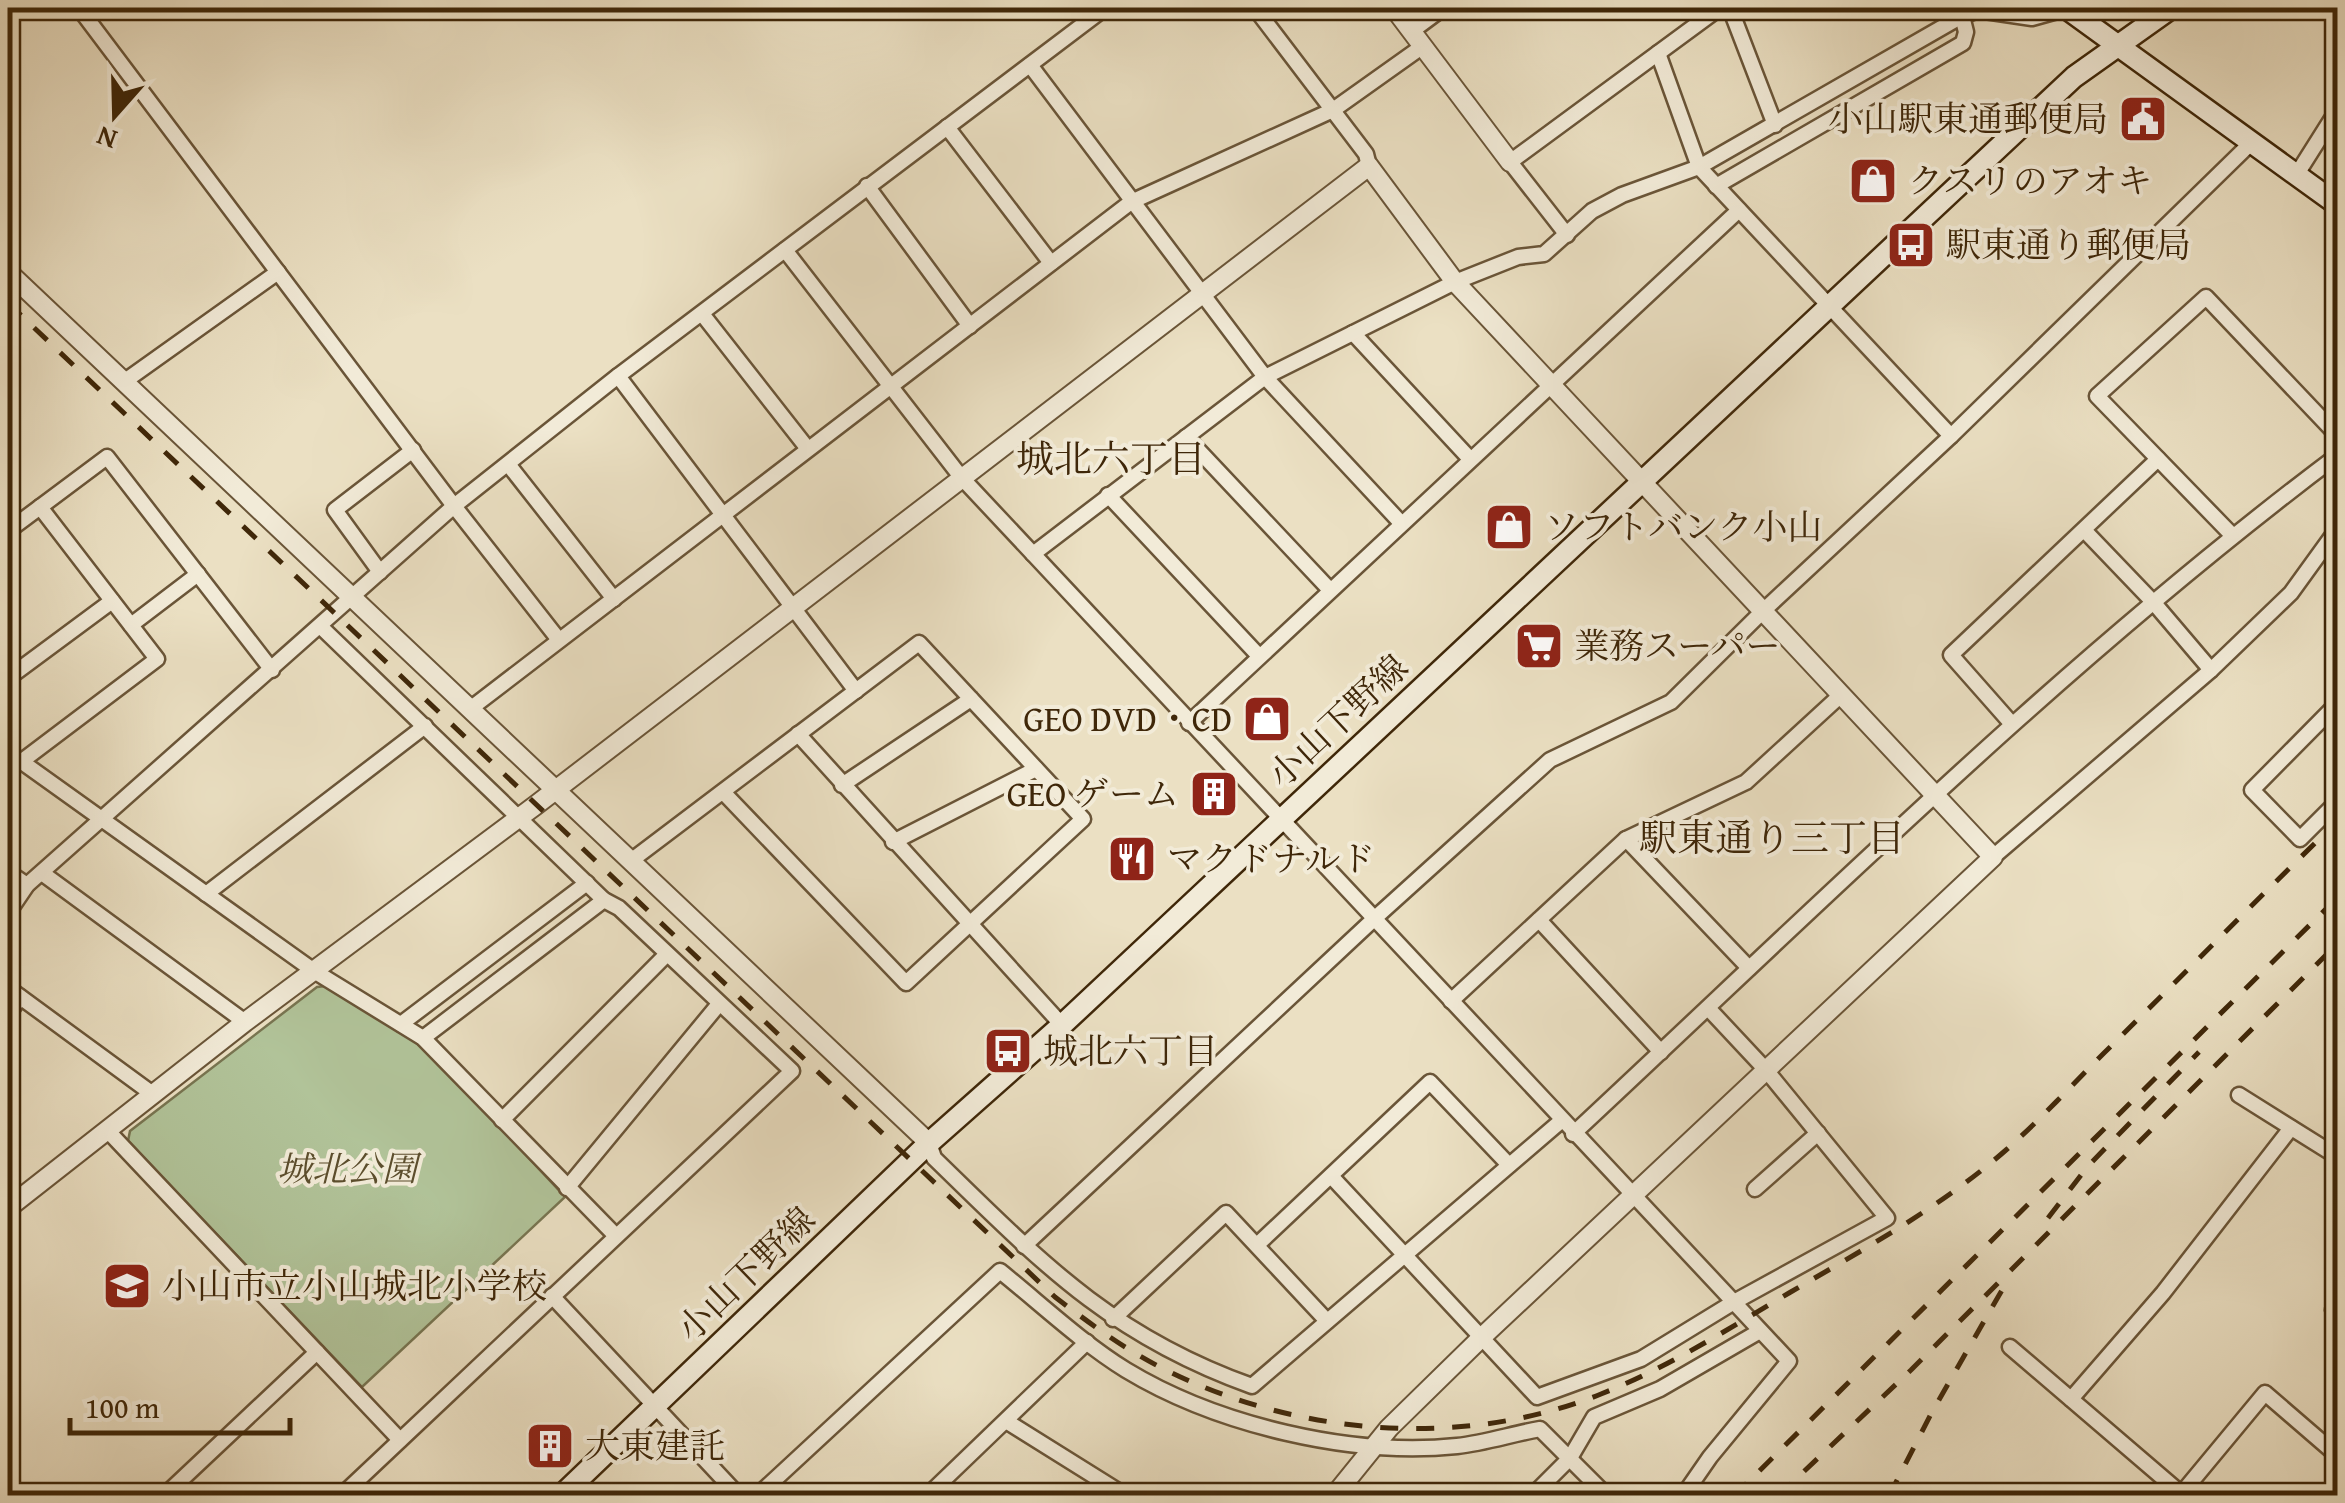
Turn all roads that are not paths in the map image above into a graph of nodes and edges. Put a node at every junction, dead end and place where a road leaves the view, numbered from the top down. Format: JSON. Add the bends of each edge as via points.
{"nodes":[{"id":1,"x":79,"y":8,"type":"edge"},
{"id":2,"x":1105,"y":8,"type":"edge"},
{"id":3,"x":1255,"y":8,"type":"edge"},
{"id":4,"x":1394,"y":8,"type":"edge"},
{"id":5,"x":1443,"y":8,"type":"edge"},
{"id":6,"x":1731,"y":8,"type":"edge"},
{"id":7,"x":2067,"y":8,"type":"edge"},
{"id":8,"x":2171,"y":8,"type":"edge"},
{"id":9,"x":1962,"y":16,"type":"junction"},
{"id":10,"x":1417,"y":38,"type":"junction"},
{"id":11,"x":2117,"y":44,"type":"junction"},
{"id":12,"x":1658,"y":53,"type":"junction"},
{"id":13,"x":1030,"y":65,"type":"junction"},
{"id":14,"x":2338,"y":109,"type":"edge"},
{"id":15,"x":1333,"y":110,"type":"junction"},
{"id":16,"x":1780,"y":122,"type":"junction"},
{"id":17,"x":947,"y":127,"type":"junction"},
{"id":18,"x":2252,"y":141,"type":"junction"},
{"id":19,"x":1794,"y":142,"type":"junction"},
{"id":20,"x":1510,"y":162,"type":"junction"},
{"id":21,"x":1369,"y":166,"type":"junction"},
{"id":22,"x":1699,"y":167,"type":"junction"},
{"id":23,"x":2297,"y":174,"type":"junction"},
{"id":24,"x":867,"y":186,"type":"junction"},
{"id":25,"x":1716,"y":186,"type":"junction"},
{"id":26,"x":1131,"y":202,"type":"junction"},
{"id":27,"x":2338,"y":205,"type":"edge"},
{"id":28,"x":1738,"y":210,"type":"junction"},
{"id":29,"x":1567,"y":235,"type":"junction"},
{"id":30,"x":785,"y":250,"type":"junction"},
{"id":31,"x":1051,"y":263,"type":"junction"},
{"id":32,"x":8,"y":272,"type":"edge"},
{"id":33,"x":278,"y":272,"type":"junction"},
{"id":34,"x":1454,"y":282,"type":"junction"},
{"id":35,"x":1202,"y":294,"type":"junction"},
{"id":36,"x":1829,"y":306,"type":"junction"},
{"id":37,"x":703,"y":314,"type":"junction"},
{"id":38,"x":970,"y":326,"type":"junction"},
{"id":39,"x":1353,"y":333,"type":"junction"},
{"id":40,"x":618,"y":376,"type":"junction"},
{"id":41,"x":1264,"y":377,"type":"junction"},
{"id":42,"x":126,"y":381,"type":"junction"},
{"id":43,"x":1550,"y":384,"type":"junction"},
{"id":44,"x":890,"y":386,"type":"junction"},
{"id":45,"x":1951,"y":436,"type":"junction"},
{"id":46,"x":2338,"y":436,"type":"edge"},
{"id":47,"x":1186,"y":437,"type":"junction"},
{"id":48,"x":413,"y":450,"type":"junction"},
{"id":49,"x":808,"y":450,"type":"junction"},
{"id":50,"x":2338,"y":456,"type":"edge"},
{"id":51,"x":1470,"y":459,"type":"junction"},
{"id":52,"x":2158,"y":459,"type":"junction"},
{"id":53,"x":508,"y":464,"type":"junction"},
{"id":54,"x":961,"y":477,"type":"junction"},
{"id":55,"x":1642,"y":482,"type":"junction"},
{"id":56,"x":1108,"y":496,"type":"junction"},
{"id":57,"x":454,"y":506,"type":"junction"},
{"id":58,"x":40,"y":507,"type":"junction"},
{"id":59,"x":724,"y":516,"type":"junction"},
{"id":60,"x":1401,"y":523,"type":"junction"},
{"id":61,"x":2338,"y":528,"type":"edge"},
{"id":62,"x":2084,"y":530,"type":"junction"},
{"id":63,"x":8,"y":531,"type":"edge"},
{"id":64,"x":2232,"y":534,"type":"junction"},
{"id":65,"x":1033,"y":554,"type":"junction"},
{"id":66,"x":380,"y":572,"type":"junction"},
{"id":67,"x":198,"y":574,"type":"junction"},
{"id":68,"x":1330,"y":590,"type":"junction"},
{"id":69,"x":351,"y":598,"type":"junction"},
{"id":70,"x":614,"y":599,"type":"junction"},
{"id":71,"x":112,"y":601,"type":"junction"},
{"id":72,"x":2154,"y":602,"type":"junction"},
{"id":73,"x":791,"y":609,"type":"junction"},
{"id":74,"x":1763,"y":611,"type":"junction"},
{"id":75,"x":131,"y":625,"type":"junction"},
{"id":76,"x":320,"y":626,"type":"junction"},
{"id":77,"x":559,"y":640,"type":"junction"},
{"id":78,"x":1259,"y":656,"type":"junction"},
{"id":79,"x":272,"y":670,"type":"junction"},
{"id":80,"x":2211,"y":670,"type":"junction"},
{"id":81,"x":8,"y":678,"type":"edge"},
{"id":82,"x":856,"y":691,"type":"junction"},
{"id":83,"x":1842,"y":694,"type":"junction"},
{"id":84,"x":972,"y":699,"type":"junction"},
{"id":85,"x":2338,"y":702,"type":"edge"},
{"id":86,"x":470,"y":708,"type":"junction"},
{"id":87,"x":1189,"y":722,"type":"junction"},
{"id":88,"x":2011,"y":724,"type":"junction"},
{"id":89,"x":425,"y":726,"type":"junction"},
{"id":90,"x":798,"y":734,"type":"junction"},
{"id":91,"x":8,"y":752,"type":"edge"},
{"id":92,"x":22,"y":761,"type":"junction"},
{"id":93,"x":1036,"y":769,"type":"junction"},
{"id":94,"x":842,"y":785,"type":"junction"},
{"id":95,"x":557,"y":789,"type":"junction"},
{"id":96,"x":724,"y":792,"type":"junction"},
{"id":97,"x":1936,"y":796,"type":"junction"},
{"id":98,"x":2338,"y":801,"type":"edge"},
{"id":99,"x":521,"y":817,"type":"junction"},
{"id":100,"x":102,"y":818,"type":"junction"},
{"id":101,"x":1281,"y":818,"type":"junction"},
{"id":102,"x":1626,"y":839,"type":"junction"},
{"id":103,"x":893,"y":842,"type":"junction"},
{"id":104,"x":1993,"y":857,"type":"junction"},
{"id":105,"x":632,"y":860,"type":"junction"},
{"id":106,"x":8,"y":872,"type":"edge"},
{"id":107,"x":42,"y":873,"type":"junction"},
{"id":108,"x":587,"y":883,"type":"junction"},
{"id":109,"x":27,"y":886,"type":"junction"},
{"id":110,"x":206,"y":894,"type":"junction"},
{"id":111,"x":604,"y":900,"type":"junction"},
{"id":112,"x":8,"y":912,"type":"edge"},
{"id":113,"x":1374,"y":918,"type":"junction"},
{"id":114,"x":1539,"y":920,"type":"junction"},
{"id":115,"x":969,"y":924,"type":"junction"},
{"id":116,"x":667,"y":954,"type":"junction"},
{"id":117,"x":1749,"y":968,"type":"junction"},
{"id":118,"x":314,"y":972,"type":"junction"},
{"id":119,"x":14,"y":992,"type":"edge"},
{"id":120,"x":1452,"y":1002,"type":"junction"},
{"id":121,"x":719,"y":1004,"type":"junction"},
{"id":122,"x":1708,"y":1008,"type":"junction"},
{"id":123,"x":8,"y":1015,"type":"edge"},
{"id":124,"x":245,"y":1022,"type":"junction"},
{"id":125,"x":401,"y":1024,"type":"junction"},
{"id":126,"x":1062,"y":1024,"type":"junction"},
{"id":127,"x":423,"y":1038,"type":"junction"},
{"id":128,"x":1661,"y":1052,"type":"junction"},
{"id":129,"x":1766,"y":1070,"type":"junction"},
{"id":130,"x":154,"y":1094,"type":"junction"},
{"id":131,"x":2239,"y":1095,"type":"dead end"},
{"id":132,"x":502,"y":1120,"type":"junction"},
{"id":133,"x":1561,"y":1121,"type":"junction"},
{"id":134,"x":2291,"y":1128,"type":"junction"},
{"id":135,"x":107,"y":1130,"type":"junction"},
{"id":136,"x":1818,"y":1133,"type":"junction"},
{"id":137,"x":1573,"y":1134,"type":"junction"},
{"id":138,"x":930,"y":1143,"type":"junction"},
{"id":139,"x":2338,"y":1157,"type":"edge"},
{"id":140,"x":1509,"y":1164,"type":"junction"},
{"id":141,"x":1331,"y":1176,"type":"junction"},
{"id":142,"x":567,"y":1188,"type":"junction"},
{"id":143,"x":1754,"y":1189,"type":"dead end"},
{"id":144,"x":1633,"y":1195,"type":"junction"},
{"id":145,"x":8,"y":1208,"type":"edge"},
{"id":146,"x":616,"y":1236,"type":"junction"},
{"id":147,"x":1257,"y":1245,"type":"junction"},
{"id":148,"x":1024,"y":1246,"type":"junction"},
{"id":149,"x":1406,"y":1254,"type":"junction"},
{"id":150,"x":552,"y":1296,"type":"junction"},
{"id":151,"x":1734,"y":1302,"type":"junction"},
{"id":152,"x":1113,"y":1319,"type":"junction"},
{"id":153,"x":1327,"y":1322,"type":"junction"},
{"id":154,"x":1760,"y":1331,"type":"junction"},
{"id":155,"x":1482,"y":1337,"type":"junction"},
{"id":156,"x":1087,"y":1342,"type":"junction"},
{"id":157,"x":2010,"y":1346,"type":"dead end"},
{"id":158,"x":317,"y":1352,"type":"junction"},
{"id":159,"x":2072,"y":1399,"type":"junction"},
{"id":160,"x":654,"y":1406,"type":"junction"},
{"id":161,"x":1006,"y":1421,"type":"junction"},
{"id":162,"x":400,"y":1440,"type":"junction"},
{"id":163,"x":1374,"y":1446,"type":"junction"},
{"id":164,"x":2338,"y":1456,"type":"edge"},
{"id":165,"x":1570,"y":1458,"type":"junction"},
{"id":166,"x":2183,"y":1494,"type":"edge"},
{"id":167,"x":164,"y":1496,"type":"edge"},
{"id":168,"x":341,"y":1496,"type":"edge"},
{"id":169,"x":561,"y":1496,"type":"edge"},
{"id":170,"x":739,"y":1496,"type":"edge"},
{"id":171,"x":757,"y":1496,"type":"edge"},
{"id":172,"x":927,"y":1496,"type":"edge"},
{"id":173,"x":1126,"y":1496,"type":"edge"},
{"id":174,"x":1334,"y":1496,"type":"edge"},
{"id":175,"x":1532,"y":1496,"type":"edge"},
{"id":176,"x":1607,"y":1496,"type":"edge"},
{"id":177,"x":1683,"y":1496,"type":"edge"}],
"edges":[{"from":1,"to":33,"type":"street"},
{"from":2,"to":13,"type":"street"},
{"from":3,"to":15,"type":"street"},
{"from":4,"to":10,"type":"street"},
{"from":5,"to":10,"type":"street"},
{"from":6,"to":12,"type":"street","via":[[1718,9]]},
{"from":6,"to":16,"type":"street"},
{"from":7,"to":9,"type":"street","via":[[2032,18],[1978,10]]},
{"from":7,"to":11,"type":"main road"},
{"from":8,"to":11,"type":"main road","name":"小山下野線"},
{"from":9,"to":16,"type":"street"},
{"from":9,"to":19,"type":"street","via":[[1963,43]]},
{"from":10,"to":15,"type":"street"},
{"from":10,"to":20,"type":"street"},
{"from":11,"to":18,"type":"main road"},
{"from":11,"to":36,"type":"main road","name":"小山下野線"},
{"from":12,"to":20,"type":"street"},
{"from":12,"to":22,"type":"street"},
{"from":13,"to":17,"type":"street"},
{"from":13,"to":26,"type":"street"},
{"from":14,"to":23,"type":"street"},
{"from":15,"to":21,"type":"street"},
{"from":15,"to":26,"type":"street"},
{"from":16,"to":19,"type":"street"},
{"from":16,"to":22,"type":"street"},
{"from":17,"to":24,"type":"street"},
{"from":17,"to":31,"type":"street"},
{"from":18,"to":23,"type":"main road"},
{"from":18,"to":45,"type":"street"},
{"from":19,"to":25,"type":"street"},
{"from":20,"to":29,"type":"street"},
{"from":21,"to":34,"type":"street"},
{"from":21,"to":35,"type":"street"},
{"from":22,"to":25,"type":"street"},
{"from":22,"to":29,"type":"street","via":[[1622,195]]},
{"from":23,"to":27,"type":"main road"},
{"from":24,"to":30,"type":"street"},
{"from":24,"to":38,"type":"street"},
{"from":25,"to":28,"type":"street"},
{"from":26,"to":31,"type":"street"},
{"from":26,"to":35,"type":"street"},
{"from":28,"to":36,"type":"street"},
{"from":28,"to":43,"type":"street"},
{"from":29,"to":34,"type":"street","via":[[1544,254]]},
{"from":30,"to":37,"type":"street"},
{"from":30,"to":44,"type":"street"},
{"from":31,"to":38,"type":"street"},
{"from":32,"to":42,"type":"street"},
{"from":33,"to":42,"type":"street"},
{"from":33,"to":48,"type":"street"},
{"from":34,"to":39,"type":"street"},
{"from":34,"to":43,"type":"street"},
{"from":35,"to":41,"type":"street"},
{"from":35,"to":54,"type":"street"},
{"from":36,"to":45,"type":"street"},
{"from":36,"to":55,"type":"main road","name":"小山下野線"},
{"from":37,"to":40,"type":"street"},
{"from":37,"to":49,"type":"street"},
{"from":38,"to":44,"type":"street"},
{"from":39,"to":41,"type":"street"},
{"from":39,"to":51,"type":"street"},
{"from":40,"to":53,"type":"street"},
{"from":40,"to":59,"type":"street"},
{"from":41,"to":47,"type":"street"},
{"from":41,"to":60,"type":"street"},
{"from":42,"to":69,"type":"street"},
{"from":43,"to":51,"type":"street"},
{"from":43,"to":55,"type":"street"},
{"from":44,"to":49,"type":"street"},
{"from":44,"to":54,"type":"street"},
{"from":45,"to":74,"type":"street"},
{"from":46,"to":52,"type":"street","via":[[2206,296],[2097,396]]},
{"from":47,"to":56,"type":"street"},
{"from":47,"to":68,"type":"street"},
{"from":48,"to":57,"type":"street"},
{"from":48,"to":66,"type":"street","via":[[334,510]]},
{"from":49,"to":59,"type":"street"},
{"from":50,"to":64,"type":"street"},
{"from":51,"to":60,"type":"street"},
{"from":52,"to":62,"type":"street"},
{"from":52,"to":64,"type":"street"},
{"from":53,"to":57,"type":"street"},
{"from":53,"to":70,"type":"street"},
{"from":54,"to":65,"type":"street"},
{"from":54,"to":73,"type":"street"},
{"from":55,"to":74,"type":"street"},
{"from":55,"to":101,"type":"main road","name":"小山下野線"},
{"from":56,"to":65,"type":"street"},
{"from":56,"to":78,"type":"street"},
{"from":57,"to":66,"type":"street"},
{"from":57,"to":77,"type":"street"},
{"from":58,"to":63,"type":"street"},
{"from":58,"to":67,"type":"street","via":[[106,457]]},
{"from":58,"to":71,"type":"street"},
{"from":59,"to":70,"type":"street"},
{"from":59,"to":73,"type":"street"},
{"from":60,"to":68,"type":"street"},
{"from":61,"to":80,"type":"street","via":[[2291,593]]},
{"from":62,"to":72,"type":"street"},
{"from":62,"to":88,"type":"street","via":[[1951,655]]},
{"from":64,"to":72,"type":"street"},
{"from":65,"to":87,"type":"street"},
{"from":66,"to":69,"type":"street"},
{"from":67,"to":75,"type":"street"},
{"from":67,"to":79,"type":"street"},
{"from":68,"to":78,"type":"street"},
{"from":69,"to":76,"type":"street"},
{"from":69,"to":86,"type":"street"},
{"from":70,"to":77,"type":"street"},
{"from":71,"to":75,"type":"street"},
{"from":71,"to":81,"type":"street"},
{"from":72,"to":80,"type":"street"},
{"from":72,"to":88,"type":"street"},
{"from":73,"to":82,"type":"street"},
{"from":73,"to":95,"type":"street"},
{"from":74,"to":83,"type":"street"},
{"from":74,"to":113,"type":"street","via":[[1670,702],[1550,760]]},
{"from":75,"to":92,"type":"street","via":[[157,659]]},
{"from":76,"to":79,"type":"street"},
{"from":76,"to":89,"type":"street"},
{"from":77,"to":86,"type":"street"},
{"from":78,"to":87,"type":"street"},
{"from":79,"to":100,"type":"street"},
{"from":80,"to":104,"type":"street"},
{"from":82,"to":84,"type":"street","via":[[919,643]]},
{"from":82,"to":90,"type":"street"},
{"from":83,"to":97,"type":"street"},
{"from":83,"to":102,"type":"street","via":[[1746,782]]},
{"from":84,"to":93,"type":"street"},
{"from":84,"to":94,"type":"street"},
{"from":85,"to":98,"type":"street","via":[[2252,790],[2300,838]]},
{"from":86,"to":95,"type":"street"},
{"from":87,"to":101,"type":"street"},
{"from":88,"to":97,"type":"street"},
{"from":89,"to":99,"type":"street"},
{"from":89,"to":110,"type":"street"},
{"from":90,"to":94,"type":"street"},
{"from":90,"to":96,"type":"street"},
{"from":91,"to":92,"type":"street"},
{"from":92,"to":100,"type":"street"},
{"from":93,"to":103,"type":"street"},
{"from":93,"to":115,"type":"street","via":[[1083,818]]},
{"from":94,"to":103,"type":"street"},
{"from":95,"to":99,"type":"street"},
{"from":95,"to":105,"type":"street"},
{"from":96,"to":105,"type":"street"},
{"from":96,"to":115,"type":"street","via":[[906,983]]},
{"from":97,"to":104,"type":"street"},
{"from":97,"to":117,"type":"street"},
{"from":99,"to":108,"type":"street"},
{"from":99,"to":118,"type":"street"},
{"from":100,"to":107,"type":"street"},
{"from":100,"to":110,"type":"street"},
{"from":101,"to":113,"type":"street"},
{"from":101,"to":126,"type":"main road","name":"小山下野線"},
{"from":102,"to":114,"type":"street"},
{"from":102,"to":117,"type":"street"},
{"from":103,"to":115,"type":"street"},
{"from":104,"to":129,"type":"street"},
{"from":105,"to":138,"type":"street"},
{"from":106,"to":109,"type":"street"},
{"from":107,"to":109,"type":"street"},
{"from":107,"to":124,"type":"street"},
{"from":108,"to":111,"type":"street"},
{"from":108,"to":125,"type":"street"},
{"from":109,"to":112,"type":"street"},
{"from":110,"to":118,"type":"street"},
{"from":111,"to":116,"type":"street"},
{"from":111,"to":127,"type":"street"},
{"from":113,"to":120,"type":"street"},
{"from":113,"to":148,"type":"street"},
{"from":114,"to":120,"type":"street"},
{"from":114,"to":128,"type":"street"},
{"from":115,"to":126,"type":"street"},
{"from":116,"to":121,"type":"street"},
{"from":116,"to":132,"type":"street"},
{"from":117,"to":122,"type":"street"},
{"from":118,"to":124,"type":"street"},
{"from":118,"to":125,"type":"street"},
{"from":119,"to":123,"type":"street"},
{"from":119,"to":130,"type":"street"},
{"from":120,"to":133,"type":"street"},
{"from":121,"to":142,"type":"street"},
{"from":121,"to":146,"type":"street","via":[[792,1071]]},
{"from":122,"to":128,"type":"street"},
{"from":122,"to":129,"type":"street"},
{"from":124,"to":130,"type":"street"},
{"from":125,"to":127,"type":"street"},
{"from":126,"to":138,"type":"main road","name":"小山下野線"},
{"from":127,"to":132,"type":"street"},
{"from":128,"to":137,"type":"street"},
{"from":129,"to":136,"type":"street"},
{"from":129,"to":144,"type":"street"},
{"from":130,"to":135,"type":"street"},
{"from":131,"to":134,"type":"street"},
{"from":132,"to":142,"type":"street"},
{"from":133,"to":137,"type":"street"},
{"from":133,"to":140,"type":"street"},
{"from":134,"to":139,"type":"street"},
{"from":134,"to":159,"type":"street"},
{"from":135,"to":145,"type":"street"},
{"from":135,"to":158,"type":"street"},
{"from":136,"to":143,"type":"street"},
{"from":136,"to":151,"type":"street","via":[[1888,1218]]},
{"from":137,"to":144,"type":"street"},
{"from":138,"to":148,"type":"street","via":[[934,1158]]},
{"from":138,"to":160,"type":"main road","name":"小山下野線"},
{"from":140,"to":141,"type":"street","via":[[1430,1082]]},
{"from":140,"to":149,"type":"street"},
{"from":141,"to":147,"type":"street"},
{"from":141,"to":149,"type":"street"},
{"from":142,"to":146,"type":"street"},
{"from":144,"to":151,"type":"street"},
{"from":144,"to":155,"type":"street"},
{"from":146,"to":150,"type":"street"},
{"from":147,"to":152,"type":"street","via":[[1226,1212]]},
{"from":147,"to":153,"type":"street"},
{"from":148,"to":152,"type":"street"},
{"from":149,"to":153,"type":"street"},
{"from":149,"to":155,"type":"street"},
{"from":150,"to":160,"type":"street"},
{"from":150,"to":162,"type":"street"},
{"from":151,"to":154,"type":"street"},
{"from":151,"to":155,"type":"street","via":[[1641,1359],[1538,1397]]},
{"from":152,"to":153,"type":"street","via":[[1179,1358],[1252,1386]]},
{"from":154,"to":165,"type":"street","via":[[1660,1389],[1594,1416]]},
{"from":154,"to":177,"type":"street","via":[[1789,1361]]},
{"from":155,"to":163,"type":"street"},
{"from":156,"to":161,"type":"street"},
{"from":156,"to":163,"type":"street","via":[[1162,1390],[1225,1416]]},
{"from":156,"to":171,"type":"street","via":[[1000,1271]]},
{"from":157,"to":159,"type":"street"},
{"from":158,"to":162,"type":"street"},
{"from":158,"to":167,"type":"street"},
{"from":159,"to":166,"type":"street"},
{"from":160,"to":169,"type":"main road","name":"小山下野線"},
{"from":160,"to":170,"type":"street"},
{"from":161,"to":172,"type":"street"},
{"from":161,"to":173,"type":"street"},
{"from":162,"to":168,"type":"street"},
{"from":163,"to":165,"type":"street","via":[[1458,1446],[1540,1429]]},
{"from":163,"to":174,"type":"street"},
{"from":164,"to":166,"type":"street","via":[[2265,1393]]},
{"from":165,"to":175,"type":"street"},
{"from":165,"to":176,"type":"street"}]}
